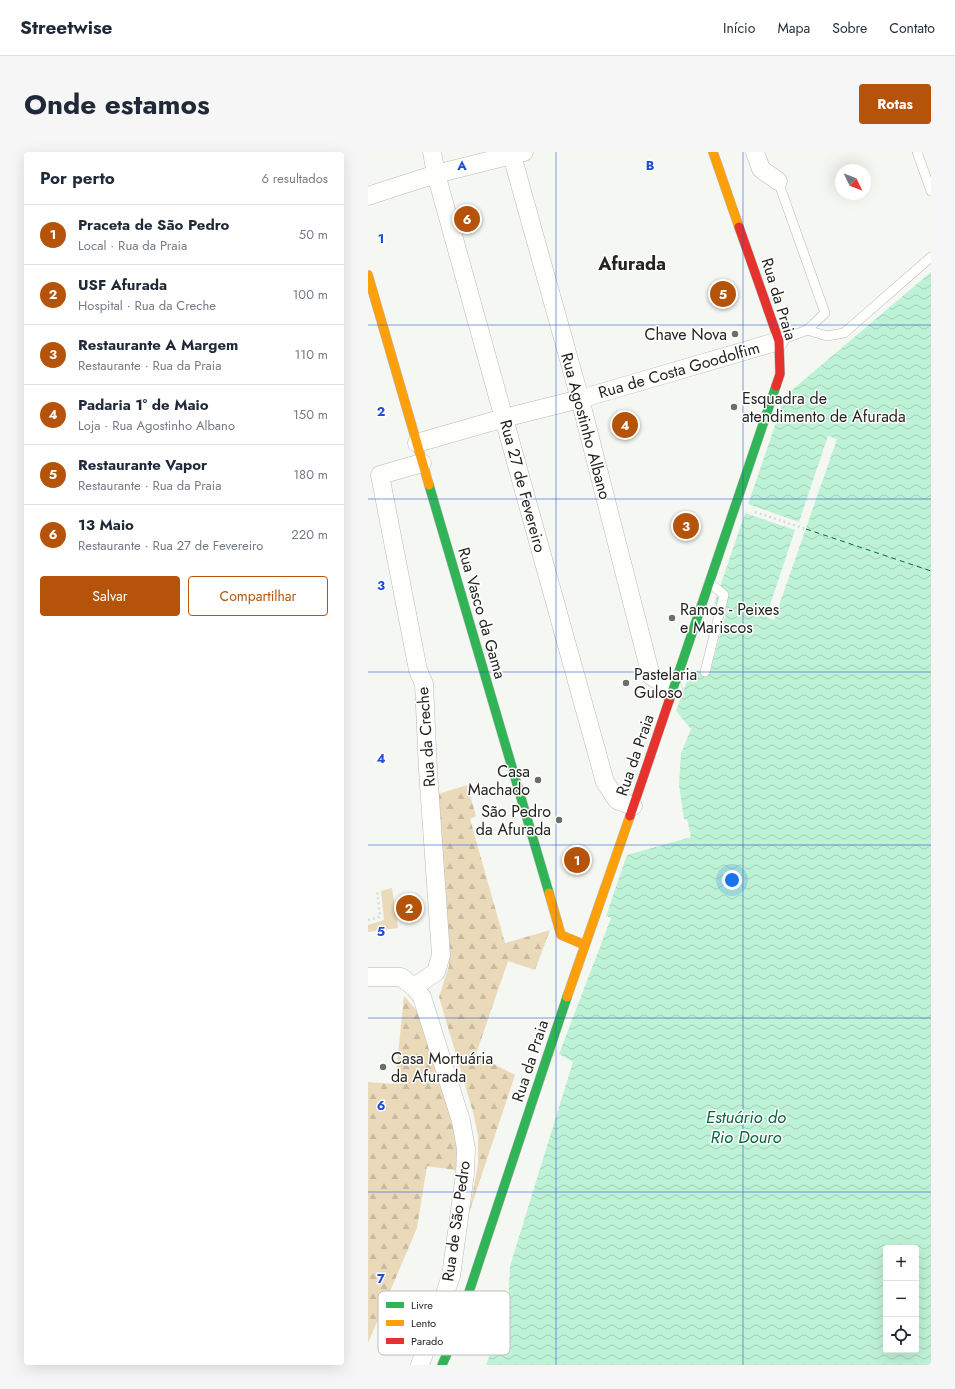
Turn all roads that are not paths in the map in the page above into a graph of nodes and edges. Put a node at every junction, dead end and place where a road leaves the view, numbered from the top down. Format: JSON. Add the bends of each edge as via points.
{"nodes":[{"id":1,"x":432,"y":152,"type":"edge"},
{"id":2,"x":713,"y":152,"type":"edge"},
{"id":3,"x":755,"y":152,"type":"edge"},
{"id":4,"x":917,"y":152,"type":"edge"},
{"id":5,"x":516,"y":153,"type":"edge"},
{"id":6,"x":436,"y":174,"type":"junction"},
{"id":7,"x":778,"y":181,"type":"joint"},
{"id":8,"x":931,"y":191,"type":"edge"},
{"id":9,"x":368,"y":196,"type":"edge"},
{"id":10,"x":931,"y":256,"type":"edge"},
{"id":11,"x":368,"y":275,"type":"edge"},
{"id":12,"x":807,"y":330,"type":"junction"},
{"id":13,"x":778,"y":341,"type":"junction"},
{"id":14,"x":580,"y":400,"type":"junction"},
{"id":15,"x":504,"y":418,"type":"junction"},
{"id":16,"x":417,"y":442,"type":"junction"},
{"id":17,"x":422,"y":463,"type":"junction"},
{"id":18,"x":709,"y":582,"type":"junction"},
{"id":19,"x":705,"y":672,"type":"dead end"},
{"id":20,"x":673,"y":689,"type":"junction"},
{"id":21,"x":633,"y":806,"type":"junction"},
{"id":22,"x":585,"y":945,"type":"junction"},
{"id":23,"x":368,"y":980,"type":"edge"},
{"id":24,"x":414,"y":987,"type":"junction"},
{"id":25,"x":446,"y":1291,"type":"edge"},
{"id":26,"x":469,"y":1291,"type":"edge"},
{"id":27,"x":423,"y":1355,"type":"edge"},
{"id":28,"x":446,"y":1355,"type":"edge"},
{"id":29,"x":420,"y":1365,"type":"edge"},
{"id":30,"x":442,"y":1365,"type":"edge"}],
"edges":[{"from":1,"to":6,"type":"street","name":"Rua 27 de Fevereiro"},
{"from":2,"to":13,"type":"main road","name":"Rua da Praia"},
{"from":3,"to":7,"type":"street","via":[[761,169]]},
{"from":4,"to":8,"type":"lane"},
{"from":5,"to":6,"type":"street"},
{"from":5,"to":14,"type":"street","name":"Rua Agostinho Albano"},
{"from":6,"to":9,"type":"street"},
{"from":6,"to":15,"type":"street","name":"Rua 27 de Fevereiro"},
{"from":7,"to":12,"type":"lane","via":[[825,313]]},
{"from":10,"to":12,"type":"lane","via":[[844,333],[827,336]]},
{"from":11,"to":16,"type":"main road","name":"Rua Vasco da Gama"},
{"from":12,"to":13,"type":"lane"},
{"from":13,"to":14,"type":"street","name":"Rua de Costa Goodolfim"},
{"from":13,"to":18,"type":"main road","name":"Rua da Praia","via":[[780,374]]},
{"from":14,"to":15,"type":"street","name":"Rua de Costa Goodolfim"},
{"from":14,"to":20,"type":"street","name":"Rua Agostinho Albano","via":[[651,676]]},
{"from":15,"to":16,"type":"street","name":"Rua de Costa Goodolfim"},
{"from":15,"to":21,"type":"street","name":"Rua 27 de Fevereiro","via":[[605,782],[617,800]]},
{"from":16,"to":17,"type":"main road","name":"Rua Vasco da Gama"},
{"from":17,"to":22,"type":"main road","name":"Rua Vasco da Gama","via":[[561,935]]},
{"from":17,"to":24,"type":"street","name":"Rua da Creche","via":[[380,475],[418,670],[424,684],[441,955],[436,972]]},
{"from":18,"to":19,"type":"lane","via":[[724,595]]},
{"from":18,"to":20,"type":"main road","name":"Rua da Praia"},
{"from":20,"to":21,"type":"main road","name":"Rua da Praia"},
{"from":21,"to":22,"type":"main road","name":"Rua da Praia"},
{"from":22,"to":26,"type":"main road","name":"Rua da Praia"},
{"from":23,"to":24,"type":"street","name":"Rua de São Pedro","via":[[401,977]]},
{"from":24,"to":25,"type":"street","name":"Rua de São Pedro","via":[[422,997],[461,1121],[466,1149],[451,1276]]},
{"from":27,"to":29,"type":"street","name":"Rua de São Pedro"},
{"from":28,"to":30,"type":"main road","name":"Rua da Praia"}]}
